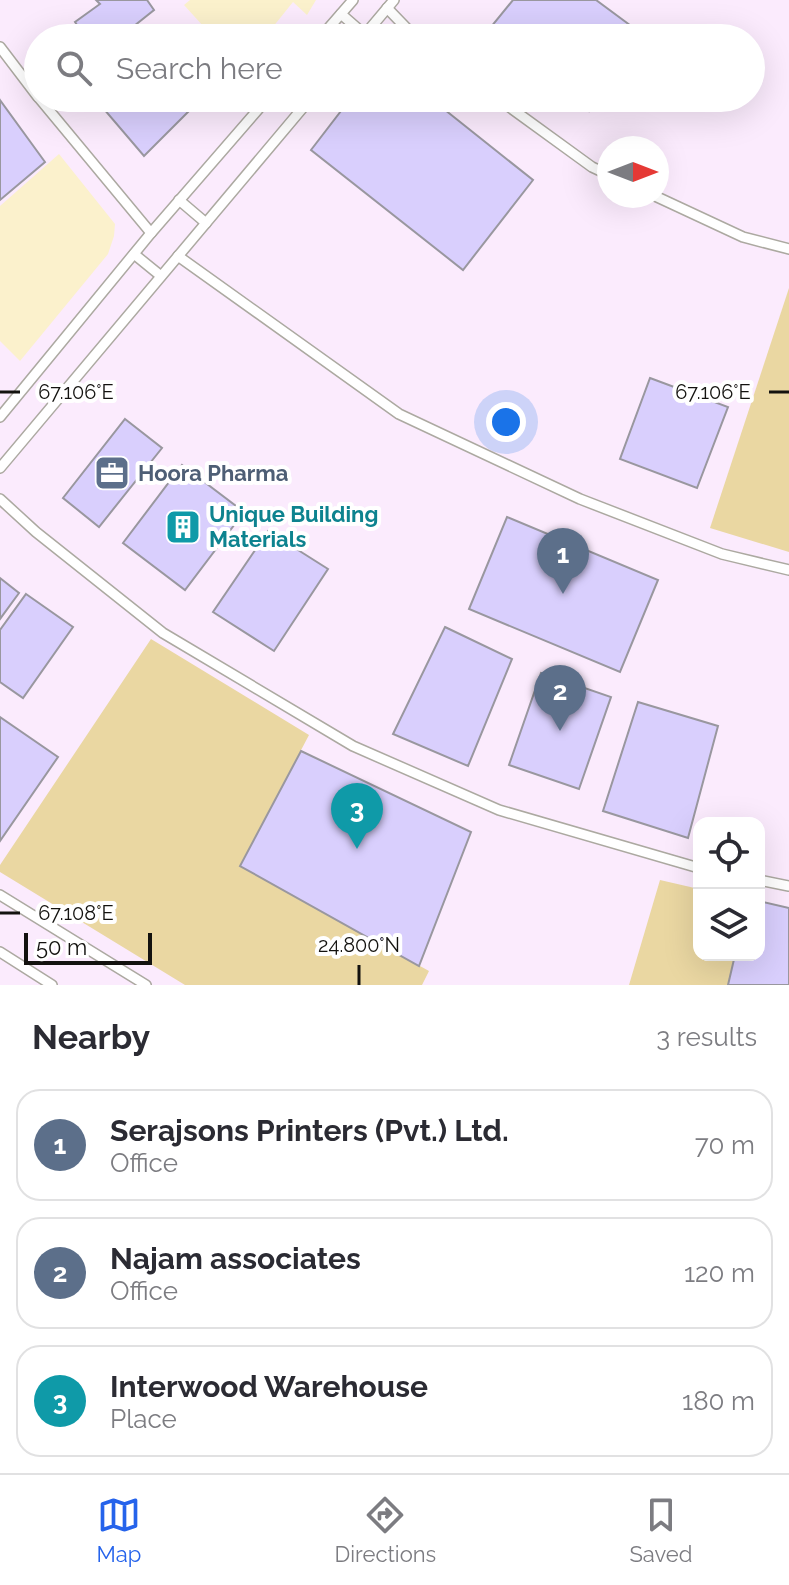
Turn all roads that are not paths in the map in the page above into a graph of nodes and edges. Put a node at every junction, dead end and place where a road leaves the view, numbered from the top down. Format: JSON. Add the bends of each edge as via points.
{"nodes":[{"id":1,"x":353,"y":0,"type":"edge"},
{"id":2,"x":391,"y":4,"type":"edge"},
{"id":3,"x":341,"y":14,"type":"junction"},
{"id":4,"x":332,"y":24,"type":"edge"},
{"id":5,"x":351,"y":24,"type":"edge"},
{"id":6,"x":374,"y":24,"type":"edge"},
{"id":7,"x":406,"y":24,"type":"edge"},
{"id":8,"x":0,"y":47,"type":"edge"},
{"id":9,"x":24,"y":78,"type":"edge"},
{"id":10,"x":51,"y":112,"type":"edge"},
{"id":11,"x":256,"y":112,"type":"edge"},
{"id":12,"x":299,"y":112,"type":"edge"},
{"id":13,"x":516,"y":112,"type":"edge"},
{"id":14,"x":597,"y":169,"type":"edge"},
{"id":15,"x":179,"y":200,"type":"junction"},
{"id":16,"x":669,"y":203,"type":"edge"},
{"id":17,"x":206,"y":223,"type":"junction"},
{"id":18,"x":151,"y":233,"type":"junction"},
{"id":19,"x":789,"y":249,"type":"edge"},
{"id":20,"x":134,"y":254,"type":"junction"},
{"id":21,"x":178,"y":256,"type":"junction"},
{"id":22,"x":161,"y":276,"type":"junction"},
{"id":23,"x":0,"y":417,"type":"edge"},
{"id":24,"x":2,"y":461,"type":"edge"},
{"id":25,"x":0,"y":499,"type":"edge"},
{"id":26,"x":789,"y":570,"type":"edge"},
{"id":27,"x":693,"y":866,"type":"edge"},
{"id":28,"x":765,"y":881,"type":"edge"},
{"id":29,"x":789,"y":886,"type":"edge"},
{"id":30,"x":0,"y":895,"type":"edge"},
{"id":31,"x":0,"y":952,"type":"edge"},
{"id":32,"x":52,"y":985,"type":"edge"},
{"id":33,"x":146,"y":985,"type":"edge"}],
"edges":[{"from":1,"to":3,"type":"lane"},
{"from":2,"to":6,"type":"lane"},
{"from":2,"to":7,"type":"lane"},
{"from":3,"to":4,"type":"lane"},
{"from":3,"to":5,"type":"lane"},
{"from":8,"to":9,"type":"lane"},
{"from":10,"to":18,"type":"lane"},
{"from":11,"to":15,"type":"lane"},
{"from":12,"to":17,"type":"lane"},
{"from":13,"to":14,"type":"lane"},
{"from":15,"to":17,"type":"lane"},
{"from":15,"to":18,"type":"lane"},
{"from":16,"to":19,"type":"lane","via":[[743,237]]},
{"from":17,"to":21,"type":"lane"},
{"from":18,"to":20,"type":"lane"},
{"from":20,"to":22,"type":"lane"},
{"from":20,"to":23,"type":"lane"},
{"from":21,"to":22,"type":"lane"},
{"from":21,"to":26,"type":"lane","via":[[399,414],[580,499],[722,554]]},
{"from":22,"to":24,"type":"lane"},
{"from":25,"to":27,"type":"lane","via":[[163,633],[353,746],[499,810]]},
{"from":28,"to":29,"type":"lane"},
{"from":30,"to":33,"type":"lane"},
{"from":31,"to":32,"type":"lane"}]}
